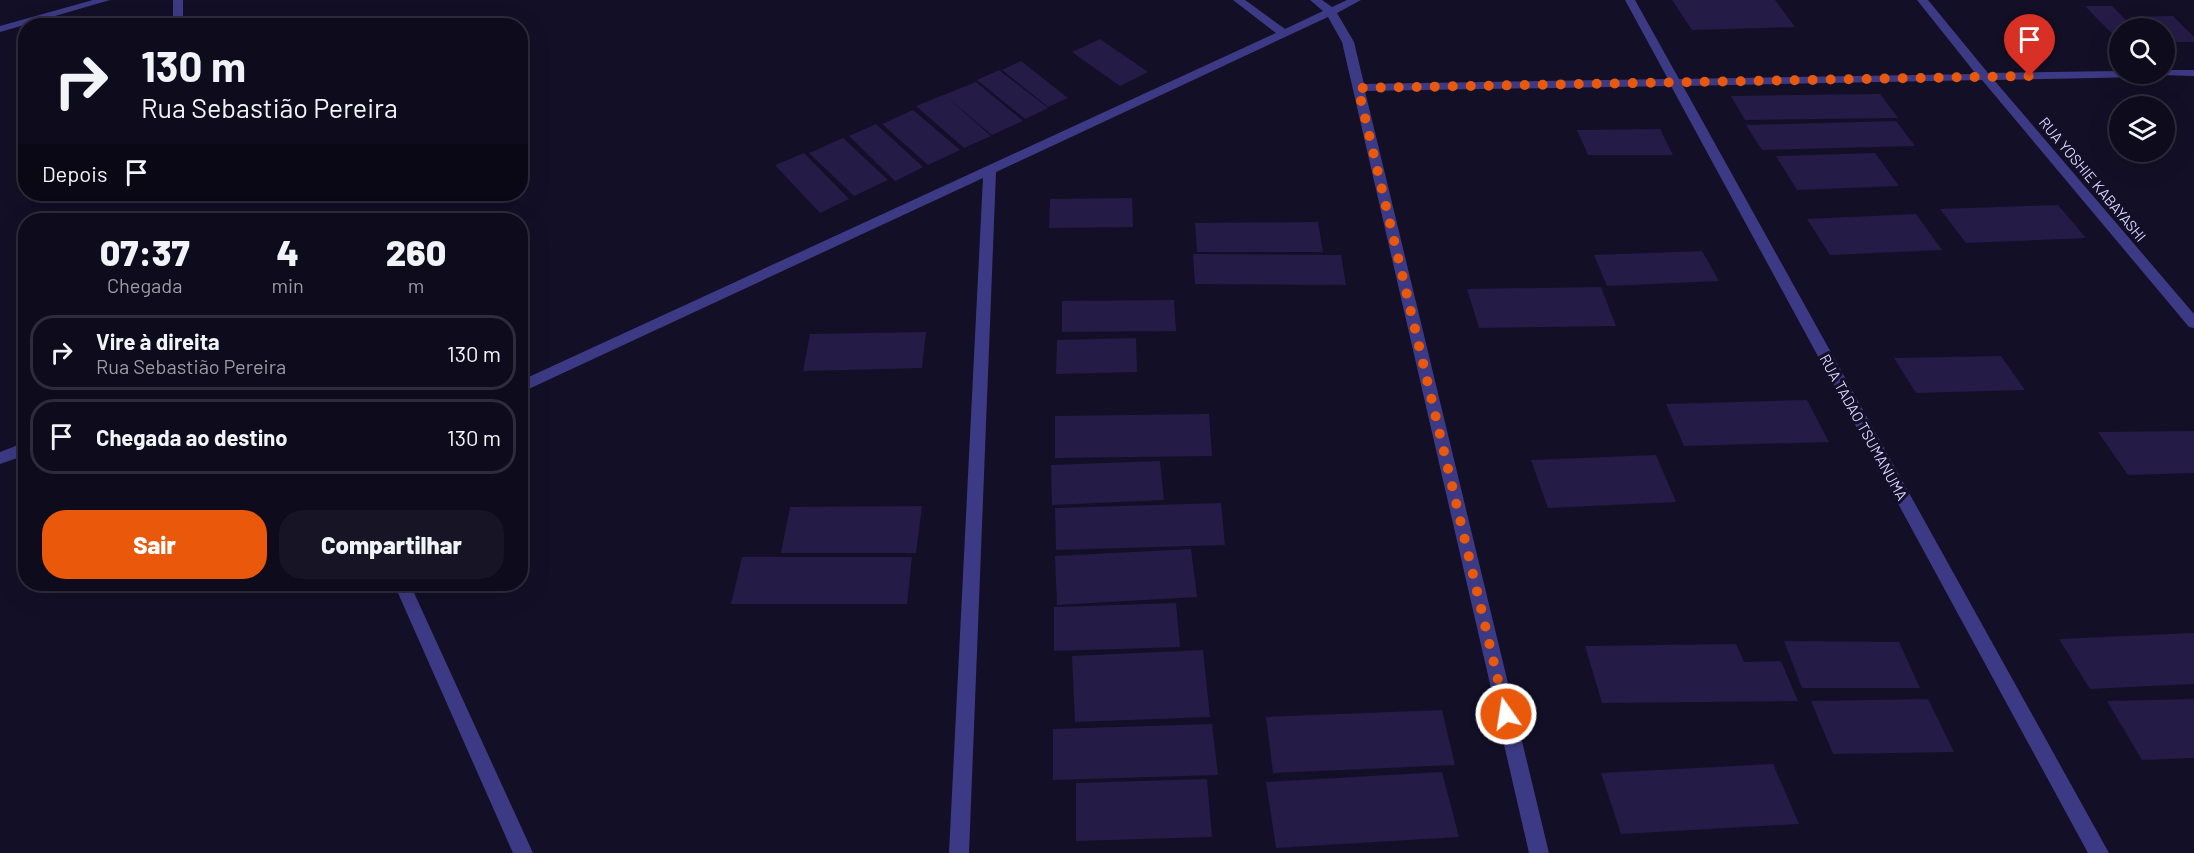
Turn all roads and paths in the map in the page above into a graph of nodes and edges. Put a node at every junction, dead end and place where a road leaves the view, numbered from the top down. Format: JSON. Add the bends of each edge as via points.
{"nodes":[{"id":1,"x":105,"y":0,"type":"edge"},
{"id":2,"x":178,"y":0,"type":"edge"},
{"id":3,"x":1238,"y":0,"type":"edge"},
{"id":4,"x":1315,"y":0,"type":"edge"},
{"id":5,"x":1356,"y":0,"type":"edge"},
{"id":6,"x":1630,"y":0,"type":"edge"},
{"id":7,"x":1922,"y":0,"type":"edge"},
{"id":8,"x":1330,"y":11,"type":"junction"},
{"id":9,"x":40,"y":18,"type":"edge"},
{"id":10,"x":178,"y":18,"type":"edge"},
{"id":11,"x":18,"y":24,"type":"edge"},
{"id":12,"x":0,"y":29,"type":"edge"},
{"id":13,"x":1283,"y":33,"type":"junction"},
{"id":14,"x":2175,"y":73,"type":"edge"},
{"id":15,"x":2194,"y":73,"type":"edge"},
{"id":16,"x":2109,"y":74,"type":"edge"},
{"id":17,"x":1984,"y":76,"type":"junction"},
{"id":18,"x":1675,"y":82,"type":"junction"},
{"id":19,"x":1358,"y":88,"type":"junction"},
{"id":20,"x":990,"y":170,"type":"junction"},
{"id":21,"x":2194,"y":323,"type":"edge"},
{"id":22,"x":528,"y":384,"type":"edge"},
{"id":23,"x":18,"y":451,"type":"edge"},
{"id":24,"x":0,"y":458,"type":"edge"},
{"id":25,"x":405,"y":591,"type":"edge"},
{"id":26,"x":523,"y":853,"type":"edge"},
{"id":27,"x":959,"y":853,"type":"edge"},
{"id":28,"x":1539,"y":853,"type":"edge"},
{"id":29,"x":2098,"y":853,"type":"edge"}],
"edges":[{"from":1,"to":9,"type":"street"},
{"from":2,"to":10,"type":"street"},
{"from":3,"to":13,"type":"street"},
{"from":4,"to":8,"type":"street"},
{"from":5,"to":8,"type":"street"},
{"from":6,"to":18,"type":"street","name":"RUA TADAO TSUMANUMA"},
{"from":7,"to":17,"type":"street","name":"RUA YOSHIE KABAYASHI"},
{"from":8,"to":13,"type":"street"},
{"from":8,"to":19,"type":"street","via":[[1348,42]]},
{"from":11,"to":12,"type":"street"},
{"from":13,"to":20,"type":"street"},
{"from":14,"to":15,"type":"street"},
{"from":16,"to":17,"type":"street"},
{"from":17,"to":18,"type":"street"},
{"from":17,"to":21,"type":"street","name":"RUA YOSHIE KABAYASHI"},
{"from":18,"to":19,"type":"street"},
{"from":18,"to":29,"type":"street","name":"RUA TADAO TSUMANUMA"},
{"from":19,"to":28,"type":"street"},
{"from":20,"to":22,"type":"street"},
{"from":20,"to":27,"type":"street"},
{"from":23,"to":24,"type":"street"},
{"from":25,"to":26,"type":"street"}]}
